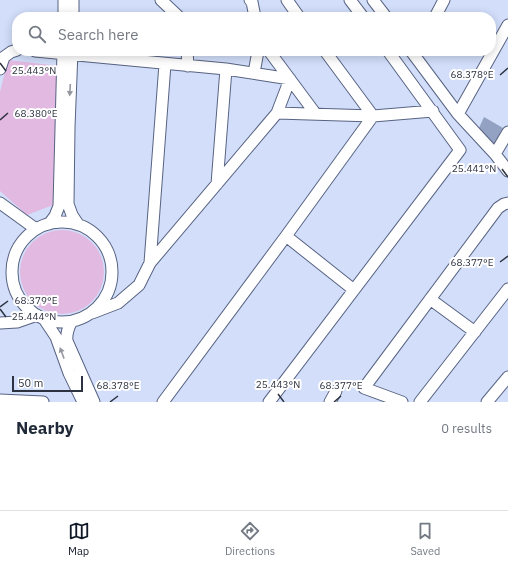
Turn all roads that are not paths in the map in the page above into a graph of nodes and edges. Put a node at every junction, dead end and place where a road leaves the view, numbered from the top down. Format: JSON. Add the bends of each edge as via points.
{"nodes":[{"id":1,"x":64,"y":0,"type":"edge"},
{"id":2,"x":73,"y":0,"type":"edge"},
{"id":3,"x":161,"y":0,"type":"edge"},
{"id":4,"x":250,"y":0,"type":"edge"},
{"id":5,"x":287,"y":0,"type":"edge"},
{"id":6,"x":350,"y":0,"type":"edge"},
{"id":7,"x":373,"y":0,"type":"edge"},
{"id":8,"x":444,"y":0,"type":"edge"},
{"id":9,"x":64,"y":12,"type":"edge"},
{"id":10,"x":73,"y":12,"type":"edge"},
{"id":11,"x":174,"y":12,"type":"edge"},
{"id":12,"x":254,"y":12,"type":"edge"},
{"id":13,"x":295,"y":12,"type":"edge"},
{"id":14,"x":359,"y":12,"type":"edge"},
{"id":15,"x":382,"y":12,"type":"edge"},
{"id":16,"x":438,"y":12,"type":"edge"},
{"id":17,"x":508,"y":25,"type":"edge"},
{"id":18,"x":496,"y":46,"type":"edge"},
{"id":19,"x":12,"y":52,"type":"edge"},
{"id":20,"x":67,"y":56,"type":"edge"},
{"id":21,"x":67,"y":56,"type":"edge"},
{"id":22,"x":94,"y":56,"type":"edge"},
{"id":23,"x":187,"y":56,"type":"edge"},
{"id":24,"x":257,"y":56,"type":"edge"},
{"id":25,"x":273,"y":56,"type":"edge"},
{"id":26,"x":329,"y":56,"type":"edge"},
{"id":27,"x":392,"y":56,"type":"edge"},
{"id":28,"x":417,"y":56,"type":"edge"},
{"id":29,"x":491,"y":56,"type":"edge"},
{"id":30,"x":165,"y":64,"type":"junction"},
{"id":31,"x":188,"y":66,"type":"junction"},
{"id":32,"x":0,"y":69,"type":"edge"},
{"id":33,"x":226,"y":70,"type":"junction"},
{"id":34,"x":254,"y":73,"type":"junction"},
{"id":35,"x":290,"y":79,"type":"junction"},
{"id":36,"x":433,"y":111,"type":"junction"},
{"id":37,"x":277,"y":113,"type":"junction"},
{"id":38,"x":315,"y":113,"type":"junction"},
{"id":39,"x":458,"y":114,"type":"junction"},
{"id":40,"x":373,"y":116,"type":"junction"},
{"id":41,"x":508,"y":132,"type":"edge"},
{"id":42,"x":495,"y":154,"type":"junction"},
{"id":43,"x":508,"y":171,"type":"edge"},
{"id":44,"x":217,"y":184,"type":"junction"},
{"id":45,"x":0,"y":203,"type":"edge"},
{"id":46,"x":508,"y":203,"type":"edge"},
{"id":47,"x":49,"y":224,"type":"junction"},
{"id":48,"x":78,"y":224,"type":"junction"},
{"id":49,"x":36,"y":229,"type":"junction"},
{"id":50,"x":286,"y":236,"type":"junction"},
{"id":51,"x":150,"y":263,"type":"junction"},
{"id":52,"x":508,"y":289,"type":"edge"},
{"id":53,"x":354,"y":290,"type":"junction"},
{"id":54,"x":430,"y":299,"type":"junction"},
{"id":55,"x":92,"y":313,"type":"junction"},
{"id":56,"x":40,"y":317,"type":"junction"},
{"id":57,"x":72,"y":321,"type":"junction"},
{"id":58,"x":0,"y":323,"type":"edge"},
{"id":59,"x":474,"y":332,"type":"junction"},
{"id":60,"x":508,"y":377,"type":"edge"},
{"id":61,"x":336,"y":391,"type":"dead end"},
{"id":62,"x":0,"y":400,"type":"edge"},
{"id":63,"x":43,"y":402,"type":"edge"},
{"id":64,"x":83,"y":402,"type":"edge"},
{"id":65,"x":94,"y":402,"type":"edge"},
{"id":66,"x":163,"y":402,"type":"edge"},
{"id":67,"x":269,"y":402,"type":"edge"},
{"id":68,"x":330,"y":402,"type":"edge"},
{"id":69,"x":402,"y":402,"type":"edge"},
{"id":70,"x":420,"y":402,"type":"edge"},
{"id":71,"x":487,"y":402,"type":"edge"}],
"edges":[{"from":1,"to":9,"type":"street"},
{"from":2,"to":10,"type":"street"},
{"from":3,"to":11,"type":"street"},
{"from":4,"to":12,"type":"street"},
{"from":5,"to":13,"type":"street"},
{"from":6,"to":14,"type":"street"},
{"from":7,"to":15,"type":"street"},
{"from":8,"to":16,"type":"street"},
{"from":17,"to":18,"type":"street"},
{"from":19,"to":32,"type":"street","via":[[4,56]]},
{"from":20,"to":47,"type":"street","via":[[59,206]]},
{"from":21,"to":48,"type":"street","one_way":true,"via":[[68,204]]},
{"from":22,"to":30,"type":"street"},
{"from":23,"to":31,"type":"street"},
{"from":24,"to":34,"type":"street"},
{"from":25,"to":35,"type":"street"},
{"from":26,"to":40,"type":"street"},
{"from":27,"to":36,"type":"street"},
{"from":28,"to":39,"type":"street"},
{"from":29,"to":39,"type":"street"},
{"from":30,"to":31,"type":"street"},
{"from":30,"to":51,"type":"street"},
{"from":31,"to":33,"type":"street"},
{"from":33,"to":34,"type":"street"},
{"from":33,"to":44,"type":"street"},
{"from":34,"to":35,"type":"street"},
{"from":35,"to":37,"type":"street"},
{"from":35,"to":38,"type":"street"},
{"from":36,"to":40,"type":"street"},
{"from":36,"to":53,"type":"street","via":[[460,150]]},
{"from":37,"to":38,"type":"street"},
{"from":37,"to":44,"type":"street"},
{"from":38,"to":40,"type":"street"},
{"from":39,"to":42,"type":"street"},
{"from":40,"to":50,"type":"street"},
{"from":41,"to":42,"type":"street"},
{"from":42,"to":43,"type":"street"},
{"from":44,"to":51,"type":"street"},
{"from":45,"to":49,"type":"street"},
{"from":46,"to":54,"type":"street","via":[[498,208]]},
{"from":47,"to":48,"type":"street"},
{"from":47,"to":49,"type":"street"},
{"from":48,"to":55,"type":"street","via":[[92,232],[103,243],[110,257],[110,288],[103,302]]},
{"from":49,"to":56,"type":"street","via":[[17,251],[12,265],[17,294],[25,306]]},
{"from":50,"to":53,"type":"street"},
{"from":50,"to":66,"type":"street"},
{"from":51,"to":55,"type":"street","via":[[138,285],[118,303]]},
{"from":52,"to":59,"type":"street"},
{"from":53,"to":67,"type":"street"},
{"from":54,"to":59,"type":"street"},
{"from":54,"to":69,"type":"street","via":[[364,388]]},
{"from":55,"to":57,"type":"street"},
{"from":56,"to":57,"type":"street","via":[[62,322]]},
{"from":56,"to":58,"type":"street"},
{"from":64,"to":56,"type":"street","one_way":true,"via":[[56,337]]},
{"from":57,"to":65,"type":"street","via":[[66,335],[67,341]]},
{"from":59,"to":70,"type":"street"},
{"from":60,"to":71,"type":"street"},
{"from":61,"to":68,"type":"street"},
{"from":62,"to":63,"type":"street"}]}
